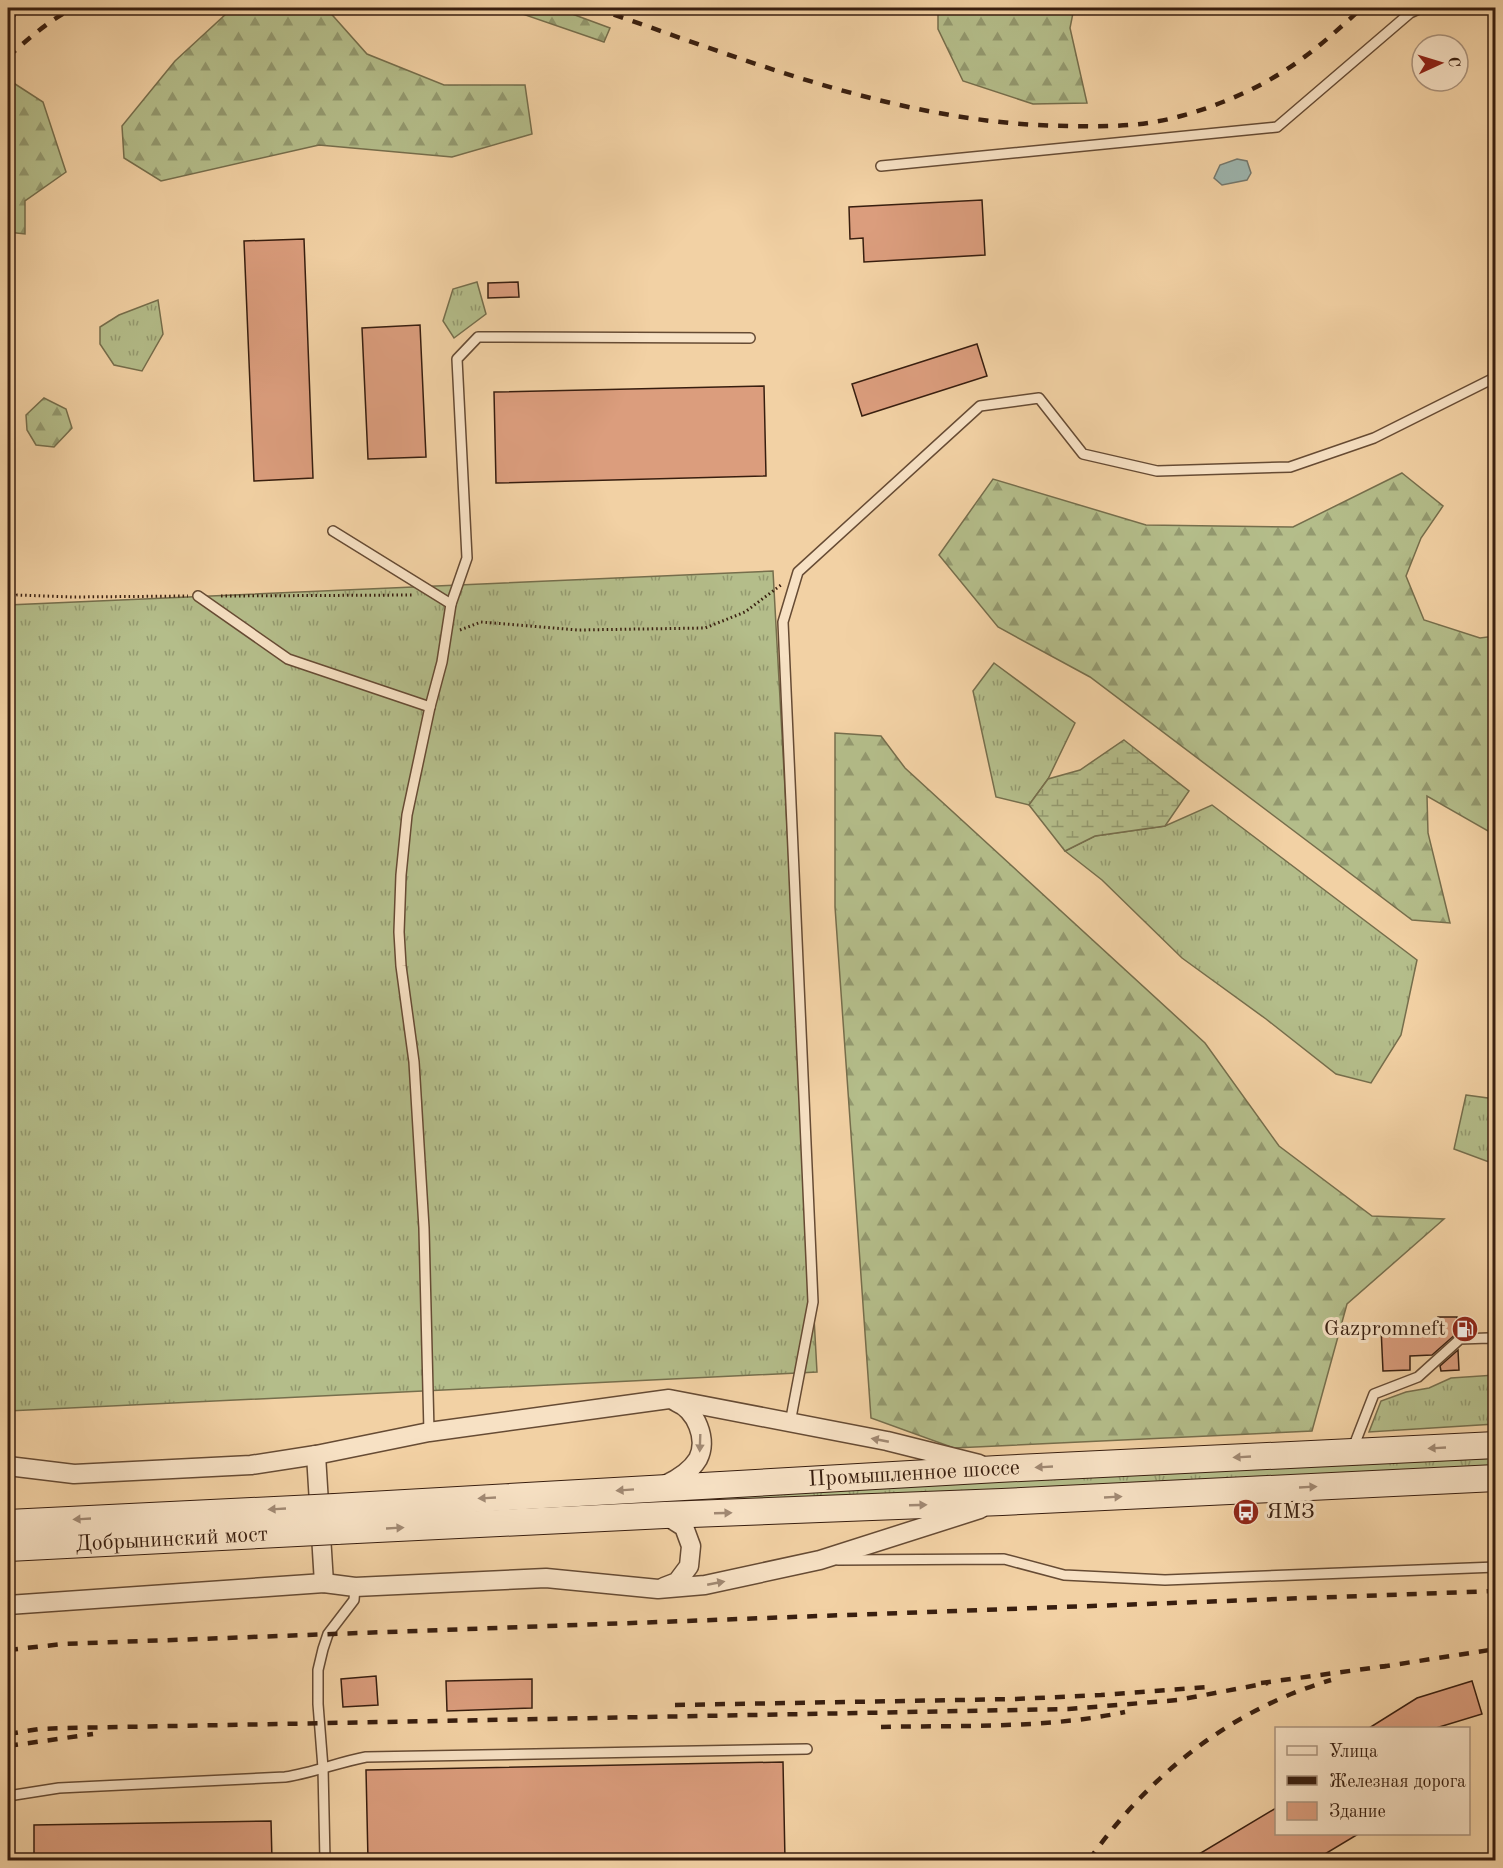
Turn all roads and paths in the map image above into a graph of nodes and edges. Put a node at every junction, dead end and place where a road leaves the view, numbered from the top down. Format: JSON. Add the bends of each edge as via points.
{"nodes":[{"id":1,"x":1421,"y":8,"type":"edge"},
{"id":2,"x":881,"y":166,"type":"dead end"},
{"id":3,"x":750,"y":338,"type":"dead end"},
{"id":4,"x":1496,"y":377,"type":"edge"},
{"id":5,"x":333,"y":531,"type":"dead end"},
{"id":6,"x":798,"y":572,"type":"junction"},
{"id":7,"x":198,"y":596,"type":"dead end"},
{"id":8,"x":451,"y":604,"type":"junction"},
{"id":9,"x":447,"y":636,"type":"junction"},
{"id":10,"x":430,"y":707,"type":"junction"},
{"id":11,"x":1496,"y":1342,"type":"edge"},
{"id":12,"x":669,"y":1400,"type":"junction"},
{"id":13,"x":790,"y":1423,"type":"junction"},
{"id":14,"x":429,"y":1432,"type":"junction"},
{"id":15,"x":1496,"y":1445,"type":"edge"},
{"id":16,"x":1351,"y":1452,"type":"junction"},
{"id":17,"x":316,"y":1455,"type":"junction"},
{"id":18,"x":8,"y":1466,"type":"edge"},
{"id":19,"x":998,"y":1469,"type":"junction"},
{"id":20,"x":1496,"y":1478,"type":"edge"},
{"id":21,"x":661,"y":1487,"type":"junction"},
{"id":22,"x":1002,"y":1502,"type":"junction"},
{"id":23,"x":665,"y":1515,"type":"junction"},
{"id":24,"x":336,"y":1519,"type":"junction"},
{"id":25,"x":8,"y":1523,"type":"edge"},
{"id":26,"x":8,"y":1548,"type":"edge"},
{"id":27,"x":820,"y":1560,"type":"junction"},
{"id":28,"x":1496,"y":1568,"type":"edge"},
{"id":29,"x":324,"y":1583,"type":"junction"},
{"id":30,"x":355,"y":1587,"type":"junction"},
{"id":31,"x":658,"y":1589,"type":"junction"},
{"id":32,"x":8,"y":1605,"type":"edge"},
{"id":33,"x":807,"y":1749,"type":"dead end"},
{"id":34,"x":323,"y":1768,"type":"junction"},
{"id":35,"x":8,"y":1796,"type":"edge"},
{"id":36,"x":325,"y":1860,"type":"edge"}],
"edges":[{"from":1,"to":2,"type":"lane","via":[[1410,13],[1277,127]]},
{"from":3,"to":8,"type":"lane","via":[[478,337],[457,359],[467,558]]},
{"from":4,"to":6,"type":"lane","via":[[1374,438],[1290,467],[1157,471],[1083,454],[1039,398],[980,406]]},
{"from":5,"to":8,"type":"lane"},
{"from":6,"to":9,"type":"path","via":[[745,612],[705,628],[578,630],[481,622]]},
{"from":6,"to":13,"type":"lane","via":[[783,622],[813,1302]]},
{"from":7,"to":10,"type":"lane","via":[[288,659]]},
{"from":8,"to":9,"type":"lane"},
{"from":9,"to":10,"type":"lane"},
{"from":10,"to":14,"type":"lane","via":[[408,815],[399,932],[414,1062]]},
{"from":11,"to":16,"type":"lane","via":[[1489,1338],[1460,1339],[1418,1377],[1374,1394]]},
{"from":12,"to":13,"type":"street"},
{"from":12,"to":14,"type":"street"},
{"from":12,"to":21,"type":"street","one_way":true,"via":[[684,1406],[694,1416],[702,1444],[698,1458],[683,1476]]},
{"from":19,"to":13,"type":"street","one_way":true,"via":[[887,1441]]},
{"from":14,"to":17,"type":"street"},
{"from":15,"to":16,"type":"main road","name":"Промышленное шоссе","one_way":true},
{"from":16,"to":19,"type":"main road","name":"Промышленное шоссе","one_way":true},
{"from":17,"to":18,"type":"street","via":[[251,1465],[74,1474]]},
{"from":17,"to":29,"type":"street"},
{"from":19,"to":21,"type":"main road","name":"Промышленное шоссе"},
{"from":22,"to":20,"type":"main road","name":"Промышленное шоссе","one_way":true},
{"from":21,"to":24,"type":"main road","name":"Промышленное шоссе","one_way":true},
{"from":23,"to":22,"type":"main road","name":"Промышленное шоссе","one_way":true},
{"from":22,"to":27,"type":"street"},
{"from":24,"to":23,"type":"main road","name":"Промышленное шоссе","one_way":true},
{"from":23,"to":31,"type":"street","via":[[684,1527],[691,1546],[689,1566],[677,1582]]},
{"from":24,"to":25,"type":"main road","name":"Добрынинский мост","one_way":true,"bridge":true},
{"from":24,"to":26,"type":"main road","name":"Добрынинский мост","bridge":true},
{"from":27,"to":28,"type":"lane","via":[[1004,1559],[1064,1575],[1165,1580]]},
{"from":31,"to":27,"type":"street","one_way":true,"via":[[705,1585]]},
{"from":29,"to":30,"type":"street"},
{"from":29,"to":32,"type":"street"},
{"from":30,"to":31,"type":"street","via":[[546,1578]]},
{"from":30,"to":34,"type":"lane","via":[[354,1600],[328,1634],[318,1670]]},
{"from":33,"to":34,"type":"lane","via":[[366,1757]]},
{"from":34,"to":35,"type":"lane","via":[[285,1777],[59,1788]]},
{"from":34,"to":36,"type":"lane"}]}
